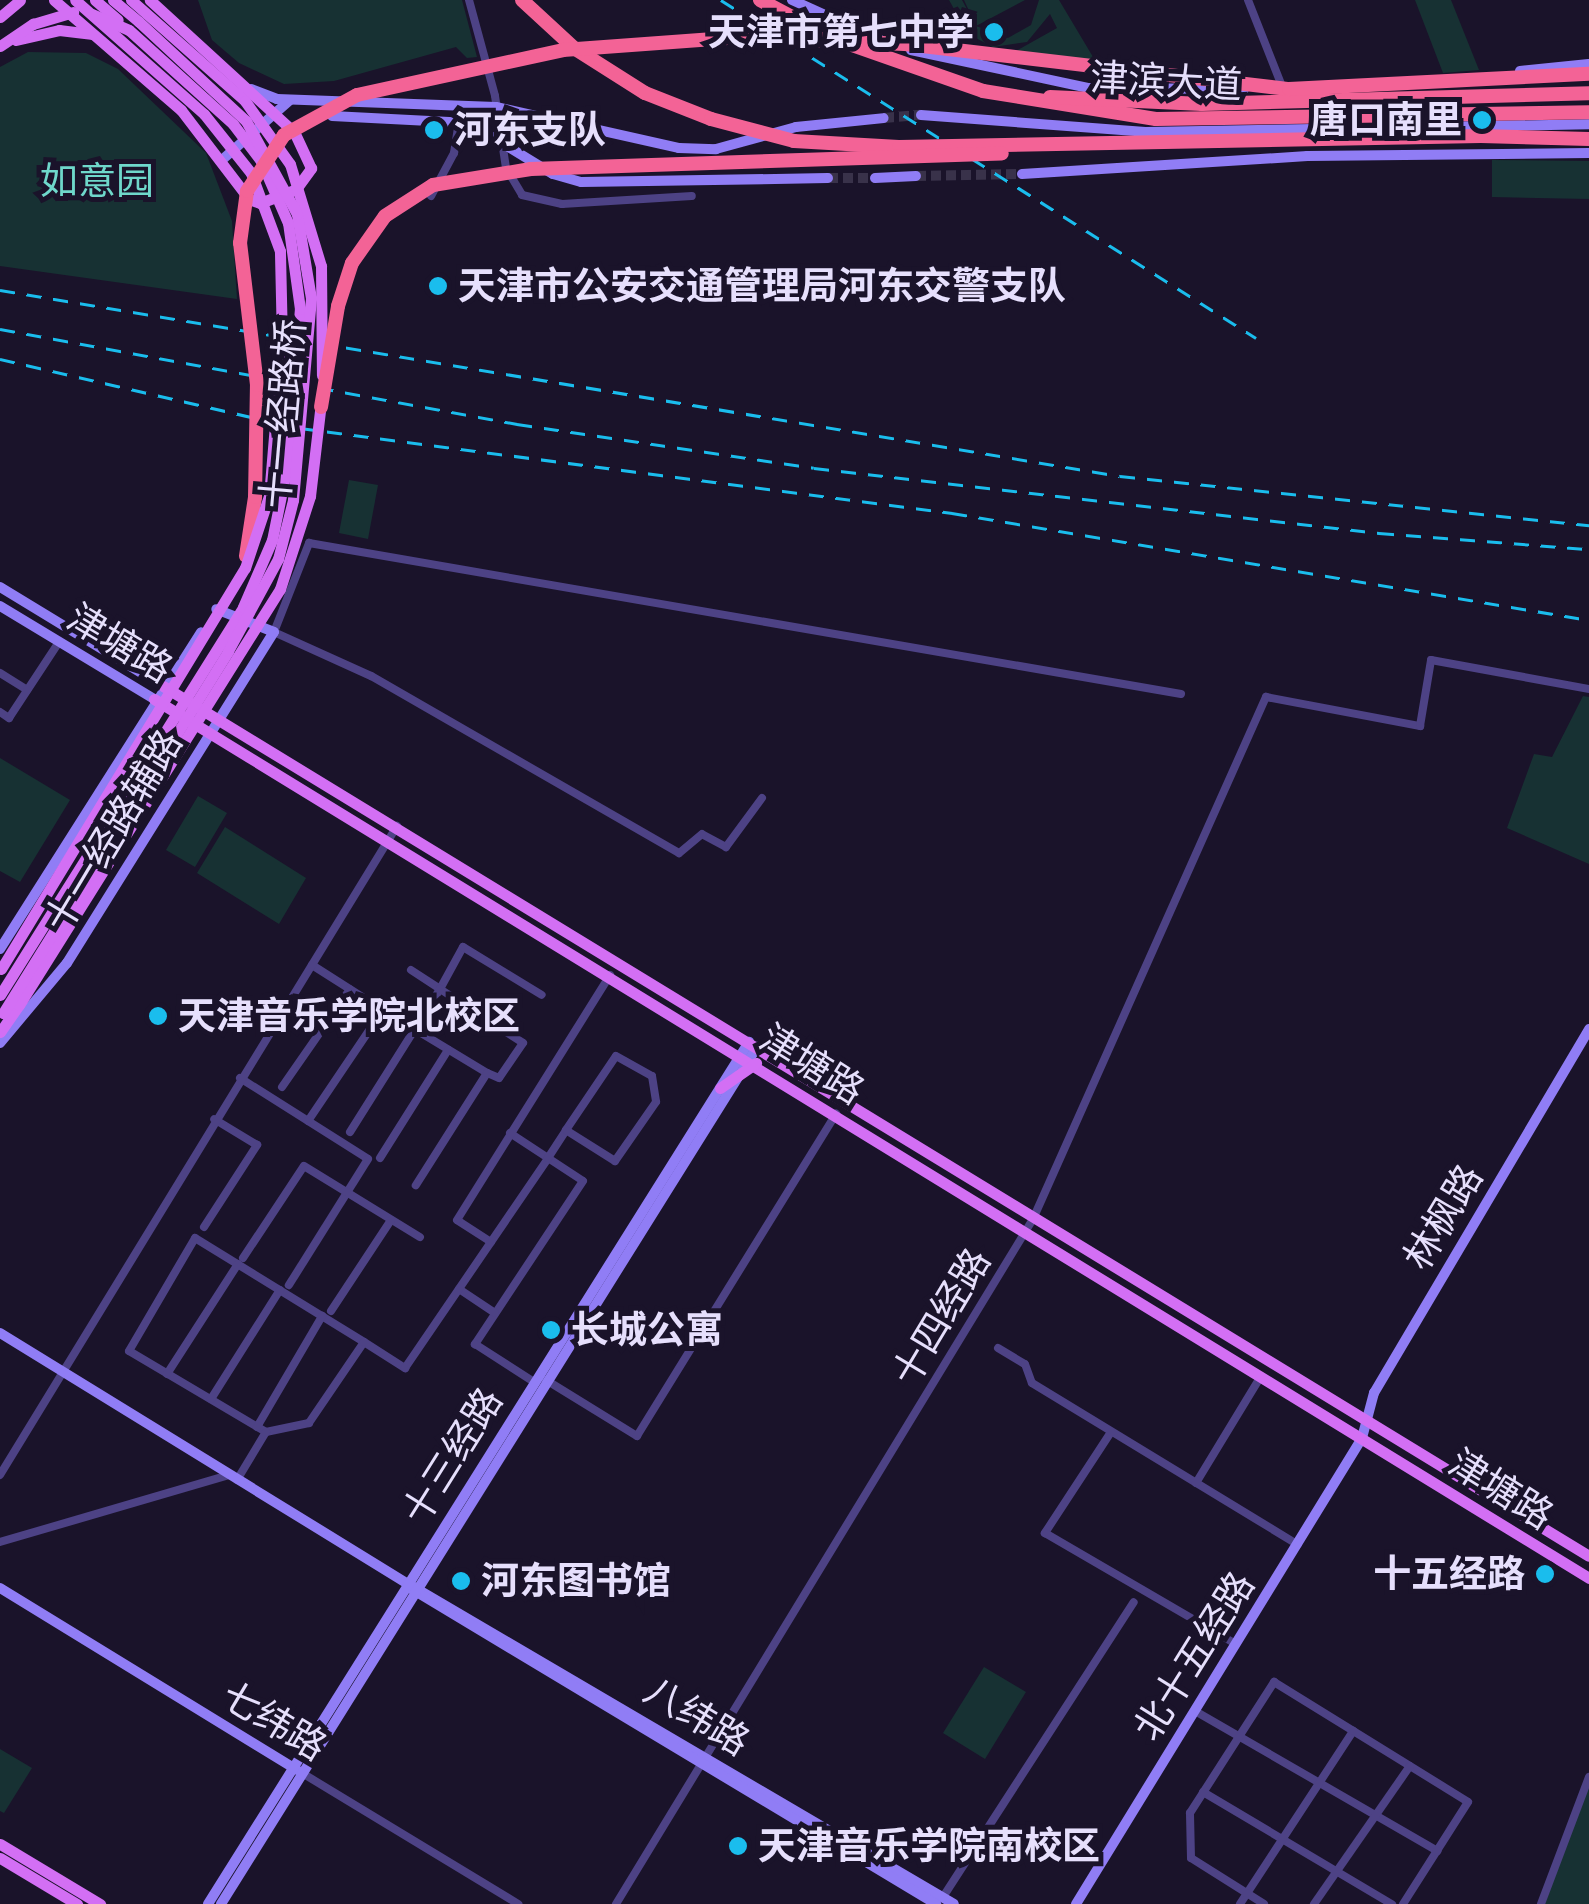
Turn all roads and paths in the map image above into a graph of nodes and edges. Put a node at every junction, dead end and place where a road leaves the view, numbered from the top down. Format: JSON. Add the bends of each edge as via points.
{"nodes":[{"id":1,"x":20,"y":0,"type":"edge"},
{"id":2,"x":54,"y":0,"type":"edge"},
{"id":3,"x":75,"y":0,"type":"edge"},
{"id":4,"x":95,"y":0,"type":"edge"},
{"id":5,"x":113,"y":0,"type":"edge"},
{"id":6,"x":134,"y":0,"type":"edge"},
{"id":7,"x":150,"y":0,"type":"edge"},
{"id":8,"x":469,"y":0,"type":"edge"},
{"id":9,"x":522,"y":0,"type":"edge"},
{"id":10,"x":760,"y":0,"type":"edge"},
{"id":11,"x":792,"y":0,"type":"edge"},
{"id":12,"x":1248,"y":0,"type":"edge"},
{"id":13,"x":68,"y":13,"type":"junction"},
{"id":14,"x":0,"y":17,"type":"edge"},
{"id":15,"x":134,"y":26,"type":"junction"},
{"id":16,"x":95,"y":35,"type":"junction"},
{"id":17,"x":0,"y":47,"type":"edge"},
{"id":18,"x":1589,"y":64,"type":"edge"},
{"id":19,"x":1589,"y":74,"type":"edge"},
{"id":20,"x":1281,"y":85,"type":"junction"},
{"id":21,"x":251,"y":89,"type":"junction"},
{"id":22,"x":1589,"y":93,"type":"edge"},
{"id":23,"x":1006,"y":95,"type":"junction"},
{"id":24,"x":296,"y":98,"type":"junction"},
{"id":25,"x":496,"y":108,"type":"junction"},
{"id":26,"x":276,"y":110,"type":"junction"},
{"id":27,"x":1589,"y":112,"type":"edge"},
{"id":28,"x":921,"y":115,"type":"tunnel mouth"},
{"id":29,"x":332,"y":116,"type":"joint"},
{"id":30,"x":884,"y":118,"type":"tunnel mouth"},
{"id":31,"x":459,"y":122,"type":"junction"},
{"id":32,"x":1589,"y":128,"type":"edge"},
{"id":33,"x":1299,"y":132,"type":"junction"},
{"id":34,"x":1481,"y":136,"type":"junction"},
{"id":35,"x":1148,"y":137,"type":"junction"},
{"id":36,"x":501,"y":138,"type":"junction"},
{"id":37,"x":1589,"y":139,"type":"edge"},
{"id":38,"x":305,"y":149,"type":"junction"},
{"id":39,"x":1589,"y":153,"type":"edge"},
{"id":40,"x":1307,"y":156,"type":"junction"},
{"id":41,"x":223,"y":160,"type":"junction"},
{"id":42,"x":1022,"y":174,"type":"tunnel mouth"},
{"id":43,"x":916,"y":176,"type":"tunnel mouth"},
{"id":44,"x":828,"y":178,"type":"tunnel mouth"},
{"id":45,"x":875,"y":178,"type":"tunnel mouth"},
{"id":46,"x":431,"y":196,"type":"dead end"},
{"id":47,"x":692,"y":196,"type":"dead end"},
{"id":48,"x":321,"y":407,"type":"junction"},
{"id":49,"x":245,"y":568,"type":"junction"},
{"id":50,"x":0,"y":587,"type":"edge"},
{"id":51,"x":0,"y":606,"type":"edge"},
{"id":52,"x":274,"y":632,"type":"junction"},
{"id":53,"x":59,"y":642,"type":"junction"},
{"id":54,"x":0,"y":673,"type":"edge"},
{"id":55,"x":163,"y":686,"type":"junction"},
{"id":56,"x":1589,"y":689,"type":"edge"},
{"id":57,"x":28,"y":690,"type":"junction"},
{"id":58,"x":1181,"y":694,"type":"dead end"},
{"id":59,"x":154,"y":699,"type":"junction"},
{"id":60,"x":0,"y":712,"type":"edge"},
{"id":61,"x":220,"y":716,"type":"junction"},
{"id":62,"x":210,"y":731,"type":"junction"},
{"id":63,"x":762,"y":798,"type":"dead end"},
{"id":64,"x":397,"y":826,"type":"junction"},
{"id":65,"x":388,"y":841,"type":"junction"},
{"id":66,"x":2,"y":942,"type":"edge"},
{"id":67,"x":312,"y":965,"type":"junction"},
{"id":68,"x":1,"y":970,"type":"edge"},
{"id":69,"x":411,"y":970,"type":"dead end"},
{"id":70,"x":610,"y":975,"type":"junction"},
{"id":71,"x":350,"y":989,"type":"junction"},
{"id":72,"x":440,"y":989,"type":"junction"},
{"id":73,"x":542,"y":994,"type":"dead end"},
{"id":74,"x":0,"y":996,"type":"edge"},
{"id":75,"x":383,"y":1010,"type":"junction"},
{"id":76,"x":1,"y":1015,"type":"edge"},
{"id":77,"x":1589,"y":1029,"type":"edge"},
{"id":78,"x":416,"y":1030,"type":"junction"},
{"id":79,"x":0,"y":1032,"type":"edge"},
{"id":80,"x":0,"y":1043,"type":"edge"},
{"id":81,"x":753,"y":1045,"type":"junction"},
{"id":82,"x":448,"y":1050,"type":"junction"},
{"id":83,"x":747,"y":1061,"type":"junction"},
{"id":84,"x":785,"y":1065,"type":"junction"},
{"id":85,"x":486,"y":1073,"type":"junction"},
{"id":86,"x":777,"y":1077,"type":"junction"},
{"id":87,"x":240,"y":1078,"type":"junction"},
{"id":88,"x":282,"y":1088,"type":"dead end"},
{"id":89,"x":724,"y":1090,"type":"junction"},
{"id":90,"x":836,"y":1114,"type":"junction"},
{"id":91,"x":214,"y":1119,"type":"junction"},
{"id":92,"x":308,"y":1121,"type":"junction"},
{"id":93,"x":566,"y":1130,"type":"junction"},
{"id":94,"x":350,"y":1132,"type":"dead end"},
{"id":95,"x":510,"y":1133,"type":"junction"},
{"id":96,"x":380,"y":1158,"type":"dead end"},
{"id":97,"x":548,"y":1158,"type":"junction"},
{"id":98,"x":416,"y":1185,"type":"dead end"},
{"id":99,"x":346,"y":1192,"type":"junction"},
{"id":100,"x":1033,"y":1219,"type":"junction"},
{"id":101,"x":391,"y":1220,"type":"junction"},
{"id":102,"x":204,"y":1227,"type":"dead end"},
{"id":103,"x":1025,"y":1231,"type":"junction"},
{"id":104,"x":420,"y":1238,"type":"dead end"},
{"id":105,"x":491,"y":1242,"type":"junction"},
{"id":106,"x":241,"y":1261,"type":"junction"},
{"id":107,"x":290,"y":1284,"type":"dead end"},
{"id":108,"x":459,"y":1288,"type":"junction"},
{"id":109,"x":280,"y":1290,"type":"junction"},
{"id":110,"x":331,"y":1310,"type":"dead end"},
{"id":111,"x":496,"y":1313,"type":"junction"},
{"id":112,"x":322,"y":1316,"type":"junction"},
{"id":113,"x":0,"y":1334,"type":"edge"},
{"id":114,"x":364,"y":1342,"type":"junction"},
{"id":115,"x":998,"y":1348,"type":"dead end"},
{"id":116,"x":64,"y":1373,"type":"junction"},
{"id":117,"x":167,"y":1374,"type":"junction"},
{"id":118,"x":1261,"y":1376,"type":"junction"},
{"id":119,"x":540,"y":1381,"type":"junction"},
{"id":120,"x":210,"y":1399,"type":"junction"},
{"id":121,"x":1369,"y":1423,"type":"junction"},
{"id":122,"x":262,"y":1429,"type":"junction"},
{"id":123,"x":1112,"y":1432,"type":"junction"},
{"id":124,"x":1362,"y":1438,"type":"junction"},
{"id":125,"x":0,"y":1475,"type":"edge"},
{"id":126,"x":233,"y":1478,"type":"junction"},
{"id":127,"x":1196,"y":1483,"type":"junction"},
{"id":128,"x":0,"y":1542,"type":"edge"},
{"id":129,"x":1298,"y":1545,"type":"junction"},
{"id":130,"x":1589,"y":1556,"type":"edge"},
{"id":131,"x":422,"y":1560,"type":"junction"},
{"id":132,"x":388,"y":1572,"type":"junction"},
{"id":133,"x":1589,"y":1578,"type":"edge"},
{"id":134,"x":410,"y":1587,"type":"junction"},
{"id":135,"x":0,"y":1588,"type":"edge"},
{"id":136,"x":1134,"y":1602,"type":"dead end"},
{"id":137,"x":1236,"y":1644,"type":"junction"},
{"id":138,"x":1195,"y":1711,"type":"junction"},
{"id":139,"x":1353,"y":1731,"type":"junction"},
{"id":140,"x":1238,"y":1738,"type":"junction"},
{"id":141,"x":706,"y":1762,"type":"junction"},
{"id":142,"x":1410,"y":1766,"type":"junction"},
{"id":143,"x":298,"y":1771,"type":"junction"},
{"id":144,"x":1589,"y":1777,"type":"edge"},
{"id":145,"x":1319,"y":1782,"type":"junction"},
{"id":146,"x":1203,"y":1792,"type":"junction"},
{"id":147,"x":1373,"y":1814,"type":"junction"},
{"id":148,"x":1284,"y":1837,"type":"junction"},
{"id":149,"x":0,"y":1844,"type":"edge"},
{"id":150,"x":1437,"y":1850,"type":"junction"},
{"id":151,"x":0,"y":1858,"type":"edge"},
{"id":152,"x":1337,"y":1870,"type":"junction"},
{"id":153,"x":1247,"y":1893,"type":"junction"},
{"id":154,"x":939,"y":1900,"type":"edge"},
{"id":155,"x":77,"y":1904,"type":"edge"},
{"id":156,"x":100,"y":1904,"type":"edge"},
{"id":157,"x":208,"y":1904,"type":"edge"},
{"id":158,"x":221,"y":1904,"type":"edge"},
{"id":159,"x":518,"y":1904,"type":"edge"},
{"id":160,"x":616,"y":1904,"type":"edge"},
{"id":161,"x":954,"y":1904,"type":"edge"},
{"id":162,"x":1076,"y":1904,"type":"edge"},
{"id":163,"x":1240,"y":1904,"type":"edge"},
{"id":164,"x":1264,"y":1904,"type":"edge"},
{"id":165,"x":1314,"y":1904,"type":"edge"},
{"id":166,"x":1392,"y":1904,"type":"edge"},
{"id":167,"x":1403,"y":1904,"type":"edge"},
{"id":168,"x":1541,"y":1904,"type":"edge"}],
"edges":[{"from":1,"to":14,"type":"main road"},
{"from":2,"to":13,"type":"main road"},
{"from":3,"to":49,"type":"main road","bridge":true,"via":[[228,142],[274,228],[284,304],[272,467],[265,514]]},
{"from":4,"to":15,"type":"main road"},
{"from":5,"to":15,"type":"main road"},
{"from":6,"to":15,"type":"main road"},
{"from":6,"to":48,"type":"main road","name":"十一经路桥","bridge":true,"via":[[245,101],[290,164],[321,266]]},
{"from":7,"to":21,"type":"main road"},
{"from":8,"to":25,"type":"street"},
{"from":9,"to":35,"type":"highway","bridge":true,"via":[[574,48],[645,92],[748,130],[857,147]]},
{"from":10,"to":23,"type":"highway","name":"津滨大道","bridge":true,"via":[[895,64]]},
{"from":11,"to":20,"type":"main road","via":[[851,30],[928,56],[1040,80],[1132,92]]},
{"from":12,"to":20,"type":"street"},
{"from":13,"to":15,"type":"main road"},
{"from":13,"to":16,"type":"main road"},
{"from":13,"to":17,"type":"main road"},
{"from":15,"to":74,"type":"main road","name":"十一经路桥","bridge":true,"via":[[233,124],[260,162],[288,223],[300,309],[287,466],[272,540],[243,607]]},
{"from":15,"to":76,"type":"main road","name":"十一经路桥","bridge":true,"via":[[246,121],[297,214],[311,298],[292,500],[278,559],[253,608]]},
{"from":16,"to":17,"type":"main road","via":[[48,32]]},
{"from":16,"to":41,"type":"main road","via":[[164,92]]},
{"from":18,"to":20,"type":"main road"},
{"from":19,"to":49,"type":"highway","bridge":true,"via":[[1289,88],[863,40],[738,37],[564,50],[357,95],[284,134],[247,191],[241,260],[259,445]]},
{"from":20,"to":33,"type":"street"},
{"from":21,"to":24,"type":"main road"},
{"from":21,"to":26,"type":"main road"},
{"from":22,"to":23,"type":"highway","bridge":true,"via":[[1202,104]]},
{"from":23,"to":27,"type":"highway","name":"津滨大道","bridge":true,"via":[[1156,119]]},
{"from":24,"to":25,"type":"main road"},
{"from":24,"to":26,"type":"main road"},
{"from":25,"to":30,"type":"main road","via":[[716,150],[796,127]]},
{"from":25,"to":36,"type":"street"},
{"from":26,"to":38,"type":"main road"},
{"from":26,"to":41,"type":"main road"},
{"from":28,"to":35,"type":"main road","name":"津滨大道"},
{"from":29,"to":31,"type":"main road"},
{"from":29,"to":38,"type":"main road","via":[[309,126]]},
{"from":31,"to":36,"type":"main road"},
{"from":31,"to":46,"type":"street","via":[[454,152]]},
{"from":32,"to":33,"type":"main road"},
{"from":32,"to":34,"type":"highway","name":"津滨大道"},
{"from":33,"to":35,"type":"main road"},
{"from":33,"to":40,"type":"street"},
{"from":34,"to":35,"type":"highway","name":"津滨大道","bridge":true},
{"from":34,"to":37,"type":"highway"},
{"from":35,"to":48,"type":"highway","bridge":true,"via":[[929,157],[532,168],[450,179],[398,204],[364,241],[338,306]]},
{"from":36,"to":44,"type":"main road","via":[[553,174],[581,182]]},
{"from":36,"to":47,"type":"street","via":[[512,185],[548,204]]},
{"from":38,"to":41,"type":"main road","via":[[311,168],[306,180],[260,203],[242,193]]},
{"from":39,"to":40,"type":"main road"},
{"from":40,"to":42,"type":"main road"},
{"from":43,"to":45,"type":"main road"},
{"from":48,"to":79,"type":"main road","name":"十一经路桥","bridge":true,"via":[[310,496],[280,589]]},
{"from":49,"to":68,"type":"main road","bridge":true},
{"from":50,"to":55,"type":"main road","name":"津塘路"},
{"from":51,"to":53,"type":"main road","name":"津塘路"},
{"from":52,"to":55,"type":"main road","name":"十一经路辅路","via":[[218,607]]},
{"from":52,"to":58,"type":"street","via":[[309,542]]},
{"from":52,"to":61,"type":"main road","name":"十一经路辅路"},
{"from":52,"to":63,"type":"street","via":[[370,676],[679,853],[702,834],[726,847]]},
{"from":53,"to":57,"type":"street"},
{"from":53,"to":59,"type":"main road","name":"津塘路"},
{"from":54,"to":57,"type":"street"},
{"from":55,"to":59,"type":"main road","name":"十一经路辅路"},
{"from":55,"to":61,"type":"main road","name":"津塘路"},
{"from":56,"to":100,"type":"street","name":"十四经路","via":[[1431,660],[1420,726],[1266,697]]},
{"from":57,"to":60,"type":"street","via":[[9,718]]},
{"from":59,"to":62,"type":"main road","name":"津塘路"},
{"from":59,"to":66,"type":"main road","name":"十一经路辅路"},
{"from":61,"to":62,"type":"main road","name":"十一经路辅路"},
{"from":61,"to":64,"type":"main road","name":"津塘路"},
{"from":62,"to":65,"type":"main road","name":"津塘路"},
{"from":62,"to":80,"type":"main road","name":"十一经路辅路","via":[[68,964]]},
{"from":64,"to":65,"type":"street"},
{"from":64,"to":81,"type":"main road","name":"津塘路"},
{"from":65,"to":67,"type":"street"},
{"from":65,"to":70,"type":"main road","name":"津塘路"},
{"from":67,"to":71,"type":"street"},
{"from":67,"to":87,"type":"street"},
{"from":69,"to":72,"type":"street"},
{"from":70,"to":83,"type":"main road","name":"津塘路"},
{"from":70,"to":95,"type":"street"},
{"from":71,"to":75,"type":"street"},
{"from":71,"to":88,"type":"street"},
{"from":72,"to":73,"type":"street","via":[[464,947]]},
{"from":72,"to":78,"type":"street"},
{"from":72,"to":85,"type":"street","via":[[522,1043],[499,1078]]},
{"from":75,"to":78,"type":"street"},
{"from":75,"to":92,"type":"street"},
{"from":77,"to":121,"type":"main road","name":"林枫路","via":[[1374,1393]]},
{"from":78,"to":82,"type":"street"},
{"from":78,"to":94,"type":"street"},
{"from":81,"to":83,"type":"main road"},
{"from":81,"to":84,"type":"main road","name":"津塘路"},
{"from":82,"to":85,"type":"street"},
{"from":82,"to":96,"type":"street"},
{"from":83,"to":84,"type":"main road"},
{"from":83,"to":86,"type":"main road","name":"津塘路"},
{"from":83,"to":89,"type":"main road"},
{"from":84,"to":100,"type":"main road","name":"津塘路"},
{"from":85,"to":98,"type":"street"},
{"from":86,"to":89,"type":"main road","via":[[751,1076]]},
{"from":86,"to":90,"type":"main road","name":"津塘路"},
{"from":87,"to":91,"type":"street"},
{"from":87,"to":92,"type":"street"},
{"from":89,"to":119,"type":"main road","name":"十三经路"},
{"from":90,"to":103,"type":"main road","name":"津塘路"},
{"from":90,"to":119,"type":"street","via":[[637,1436]]},
{"from":91,"to":102,"type":"street","via":[[257,1145]]},
{"from":91,"to":116,"type":"street"},
{"from":92,"to":99,"type":"street","via":[[368,1158]]},
{"from":93,"to":93,"type":"street","via":[[616,1056],[652,1076],[656,1102],[615,1161]]},
{"from":93,"to":97,"type":"street"},
{"from":95,"to":97,"type":"street"},
{"from":95,"to":105,"type":"street","via":[[457,1220]]},
{"from":97,"to":105,"type":"street"},
{"from":97,"to":111,"type":"street","via":[[584,1181]]},
{"from":99,"to":101,"type":"street"},
{"from":99,"to":106,"type":"street","via":[[304,1166]]},
{"from":99,"to":107,"type":"street"},
{"from":100,"to":103,"type":"street","name":"十四经路"},
{"from":100,"to":121,"type":"main road","name":"津塘路"},
{"from":101,"to":104,"type":"street"},
{"from":101,"to":110,"type":"street"},
{"from":103,"to":118,"type":"main road","name":"津塘路"},
{"from":103,"to":141,"type":"street","name":"十四经路"},
{"from":105,"to":108,"type":"street"},
{"from":106,"to":109,"type":"street"},
{"from":106,"to":117,"type":"street"},
{"from":106,"to":117,"type":"street","via":[[195,1238],[129,1352]]},
{"from":108,"to":111,"type":"street"},
{"from":108,"to":114,"type":"street","via":[[405,1368]]},
{"from":109,"to":112,"type":"street"},
{"from":109,"to":120,"type":"street"},
{"from":111,"to":119,"type":"street","via":[[475,1344]]},
{"from":112,"to":114,"type":"street"},
{"from":112,"to":122,"type":"street"},
{"from":113,"to":116,"type":"main road","name":"八纬路"},
{"from":114,"to":122,"type":"street","via":[[309,1422]]},
{"from":115,"to":123,"type":"street","via":[[1025,1364],[1032,1384]]},
{"from":116,"to":125,"type":"street"},
{"from":116,"to":126,"type":"main road","name":"八纬路"},
{"from":117,"to":120,"type":"street"},
{"from":118,"to":124,"type":"main road","name":"津塘路"},
{"from":118,"to":127,"type":"street"},
{"from":119,"to":131,"type":"main road","name":"十三经路"},
{"from":119,"to":134,"type":"main road","name":"十三经路"},
{"from":120,"to":122,"type":"street"},
{"from":121,"to":124,"type":"main road","name":"林枫路"},
{"from":121,"to":130,"type":"main road","name":"津塘路"},
{"from":122,"to":126,"type":"street"},
{"from":123,"to":127,"type":"street"},
{"from":123,"to":137,"type":"street","via":[[1044,1532]]},
{"from":124,"to":129,"type":"main road","name":"北十五经路"},
{"from":124,"to":133,"type":"main road","name":"津塘路"},
{"from":126,"to":128,"type":"street"},
{"from":126,"to":132,"type":"main road","name":"八纬路"},
{"from":127,"to":129,"type":"street"},
{"from":129,"to":137,"type":"main road","name":"北十五经路"},
{"from":131,"to":132,"type":"main road","via":[[406,1571]]},
{"from":131,"to":134,"type":"main road","name":"十三经路"},
{"from":132,"to":134,"type":"main road","name":"八纬路"},
{"from":134,"to":141,"type":"main road","name":"八纬路"},
{"from":134,"to":143,"type":"main road","name":"十三经路"},
{"from":134,"to":143,"type":"main road","name":"十三经路"},
{"from":135,"to":143,"type":"main road","name":"七纬路"},
{"from":136,"to":154,"type":"street"},
{"from":137,"to":138,"type":"main road","name":"北十五经路"},
{"from":138,"to":140,"type":"street"},
{"from":138,"to":162,"type":"main road","name":"北十五经路"},
{"from":139,"to":140,"type":"street","via":[[1274,1682]]},
{"from":139,"to":142,"type":"street"},
{"from":139,"to":145,"type":"street"},
{"from":140,"to":145,"type":"street"},
{"from":140,"to":146,"type":"street"},
{"from":141,"to":154,"type":"main road","name":"八纬路"},
{"from":141,"to":160,"type":"street","name":"十四经路"},
{"from":142,"to":147,"type":"street"},
{"from":142,"to":150,"type":"street","via":[[1468,1802]]},
{"from":143,"to":157,"type":"main road","name":"十三经路"},
{"from":143,"to":158,"type":"main road","name":"十三经路"},
{"from":143,"to":159,"type":"street","name":"七纬路"},
{"from":144,"to":168,"type":"street"},
{"from":145,"to":147,"type":"street"},
{"from":145,"to":148,"type":"street"},
{"from":146,"to":148,"type":"street"},
{"from":146,"to":153,"type":"street","via":[[1190,1813],[1191,1858]]},
{"from":147,"to":150,"type":"street"},
{"from":147,"to":152,"type":"street"},
{"from":148,"to":152,"type":"street"},
{"from":148,"to":153,"type":"street"},
{"from":149,"to":156,"type":"main road"},
{"from":150,"to":167,"type":"street"},
{"from":151,"to":155,"type":"main road"},
{"from":152,"to":165,"type":"street"},
{"from":152,"to":166,"type":"street"},
{"from":153,"to":163,"type":"street"},
{"from":153,"to":164,"type":"street"},
{"from":154,"to":161,"type":"main road","name":"八纬路"}]}
